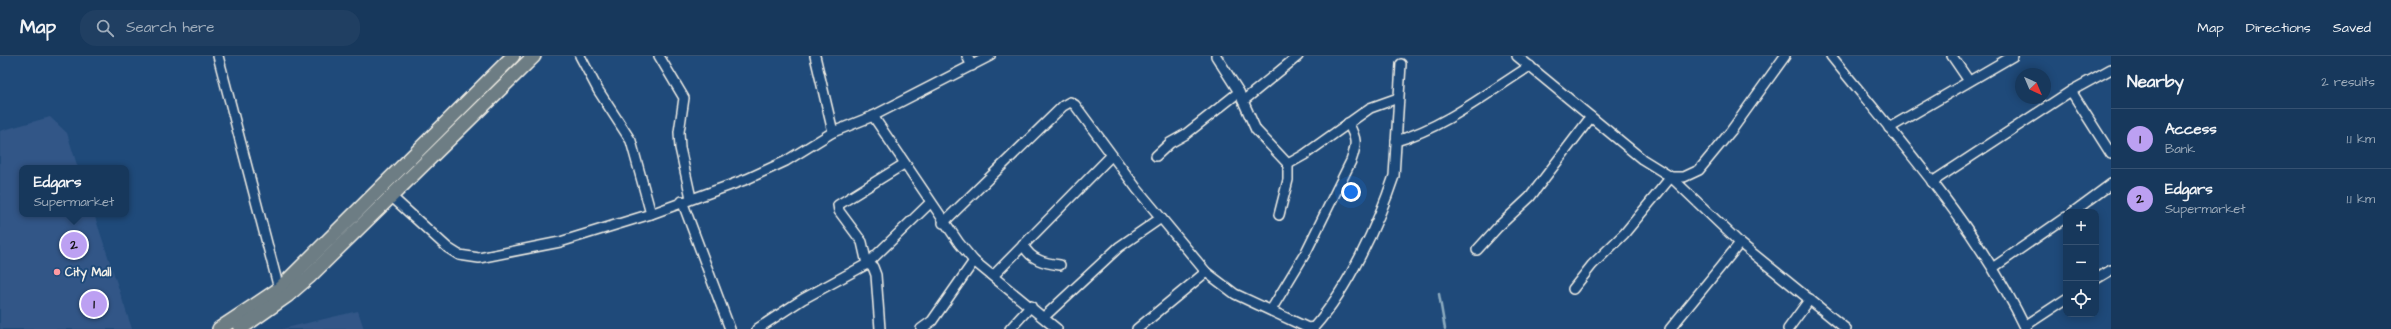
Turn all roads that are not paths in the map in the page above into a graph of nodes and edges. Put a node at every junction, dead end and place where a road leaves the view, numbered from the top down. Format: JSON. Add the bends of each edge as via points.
{"nodes":[{"id":1,"x":218,"y":56,"type":"edge"},
{"id":2,"x":513,"y":56,"type":"edge"},
{"id":3,"x":534,"y":56,"type":"edge"},
{"id":4,"x":580,"y":56,"type":"edge"},
{"id":5,"x":658,"y":56,"type":"edge"},
{"id":6,"x":815,"y":56,"type":"edge"},
{"id":7,"x":967,"y":56,"type":"edge"},
{"id":8,"x":990,"y":56,"type":"edge"},
{"id":9,"x":1216,"y":56,"type":"edge"},
{"id":10,"x":1298,"y":56,"type":"edge"},
{"id":11,"x":1517,"y":56,"type":"edge"},
{"id":12,"x":1786,"y":56,"type":"edge"},
{"id":13,"x":1830,"y":56,"type":"edge"},
{"id":14,"x":1952,"y":56,"type":"edge"},
{"id":15,"x":2013,"y":56,"type":"edge"},
{"id":16,"x":1401,"y":64,"type":"dead end"},
{"id":17,"x":972,"y":66,"type":"junction"},
{"id":18,"x":1530,"y":66,"type":"junction"},
{"id":19,"x":2111,"y":69,"type":"edge"},
{"id":20,"x":1969,"y":82,"type":"junction"},
{"id":21,"x":2071,"y":91,"type":"junction"},
{"id":22,"x":1239,"y":92,"type":"junction"},
{"id":23,"x":1398,"y":98,"type":"junction"},
{"id":24,"x":1243,"y":101,"type":"junction"},
{"id":25,"x":873,"y":116,"type":"junction"},
{"id":26,"x":1591,"y":117,"type":"junction"},
{"id":27,"x":1348,"y":123,"type":"junction"},
{"id":28,"x":1889,"y":128,"type":"junction"},
{"id":29,"x":833,"y":132,"type":"junction"},
{"id":30,"x":1396,"y":141,"type":"junction"},
{"id":31,"x":2111,"y":154,"type":"edge"},
{"id":32,"x":1111,"y":156,"type":"junction"},
{"id":33,"x":1156,"y":156,"type":"dead end"},
{"id":34,"x":904,"y":164,"type":"junction"},
{"id":35,"x":1288,"y":164,"type":"junction"},
{"id":36,"x":1670,"y":177,"type":"junction"},
{"id":37,"x":1932,"y":182,"type":"junction"},
{"id":38,"x":2111,"y":184,"type":"edge"},
{"id":39,"x":392,"y":197,"type":"junction"},
{"id":40,"x":687,"y":200,"type":"junction"},
{"id":41,"x":930,"y":203,"type":"junction"},
{"id":42,"x":2077,"y":209,"type":"edge"},
{"id":43,"x":650,"y":214,"type":"junction"},
{"id":44,"x":1279,"y":215,"type":"dead end"},
{"id":45,"x":1161,"y":218,"type":"junction"},
{"id":46,"x":2063,"y":219,"type":"edge"},
{"id":47,"x":943,"y":223,"type":"junction"},
{"id":48,"x":1740,"y":243,"type":"junction"},
{"id":49,"x":1023,"y":245,"type":"junction"},
{"id":50,"x":1477,"y":250,"type":"dead end"},
{"id":51,"x":974,"y":261,"type":"junction"},
{"id":52,"x":867,"y":264,"type":"junction"},
{"id":53,"x":1060,"y":265,"type":"dead end"},
{"id":54,"x":1994,"y":267,"type":"junction"},
{"id":55,"x":2111,"y":270,"type":"edge"},
{"id":56,"x":1206,"y":272,"type":"junction"},
{"id":57,"x":993,"y":276,"type":"junction"},
{"id":58,"x":2099,"y":277,"type":"edge"},
{"id":59,"x":279,"y":289,"type":"junction"},
{"id":60,"x":1573,"y":289,"type":"dead end"},
{"id":61,"x":1810,"y":299,"type":"junction"},
{"id":62,"x":2063,"y":300,"type":"edge"},
{"id":63,"x":1031,"y":306,"type":"junction"},
{"id":64,"x":1271,"y":310,"type":"junction"},
{"id":65,"x":1044,"y":317,"type":"junction"},
{"id":66,"x":2025,"y":328,"type":"edge"},
{"id":67,"x":219,"y":329,"type":"edge"},
{"id":68,"x":240,"y":329,"type":"edge"},
{"id":69,"x":730,"y":329,"type":"edge"},
{"id":70,"x":757,"y":329,"type":"edge"},
{"id":71,"x":880,"y":329,"type":"edge"},
{"id":72,"x":921,"y":329,"type":"edge"},
{"id":73,"x":1010,"y":329,"type":"edge"},
{"id":74,"x":1057,"y":329,"type":"edge"},
{"id":75,"x":1136,"y":329,"type":"edge"},
{"id":76,"x":1670,"y":329,"type":"edge"},
{"id":77,"x":1788,"y":329,"type":"edge"},
{"id":78,"x":1846,"y":329,"type":"edge"}],
"edges":[{"from":1,"to":59,"type":"street"},
{"from":2,"to":59,"type":"highway"},
{"from":3,"to":39,"type":"highway"},
{"from":4,"to":43,"type":"street","via":[[598,90],[631,141]]},
{"from":5,"to":40,"type":"street","via":[[684,98],[679,132]]},
{"from":6,"to":29,"type":"street"},
{"from":7,"to":17,"type":"street"},
{"from":8,"to":17,"type":"street"},
{"from":9,"to":22,"type":"street"},
{"from":10,"to":24,"type":"street"},
{"from":11,"to":18,"type":"street"},
{"from":12,"to":36,"type":"street","via":[[1699,170],[1684,177]]},
{"from":13,"to":28,"type":"street"},
{"from":14,"to":20,"type":"street"},
{"from":15,"to":20,"type":"street"},
{"from":16,"to":23,"type":"street"},
{"from":17,"to":25,"type":"street"},
{"from":18,"to":26,"type":"street"},
{"from":18,"to":30,"type":"street","via":[[1435,125],[1415,136]]},
{"from":19,"to":21,"type":"street"},
{"from":20,"to":28,"type":"street"},
{"from":21,"to":31,"type":"street"},
{"from":21,"to":37,"type":"street"},
{"from":22,"to":24,"type":"street"},
{"from":22,"to":33,"type":"street"},
{"from":23,"to":27,"type":"street","via":[[1370,108]]},
{"from":23,"to":30,"type":"street"},
{"from":24,"to":35,"type":"street","via":[[1256,130]]},
{"from":25,"to":29,"type":"street"},
{"from":25,"to":34,"type":"street"},
{"from":26,"to":36,"type":"street","via":[[1642,159]]},
{"from":26,"to":50,"type":"street","via":[[1530,197]]},
{"from":27,"to":35,"type":"street"},
{"from":27,"to":64,"type":"street","via":[[1357,146],[1351,161],[1306,252]]},
{"from":28,"to":37,"type":"street"},
{"from":29,"to":40,"type":"street","via":[[786,160],[747,179]]},
{"from":30,"to":64,"type":"street","via":[[1394,176],[1380,217],[1326,312],[1314,327],[1308,328]]},
{"from":32,"to":45,"type":"street"},
{"from":32,"to":47,"type":"street","via":[[1075,105],[1068,102]]},
{"from":32,"to":49,"type":"street"},
{"from":34,"to":41,"type":"street"},
{"from":34,"to":52,"type":"street","via":[[838,205],[839,211],[862,242]]},
{"from":35,"to":44,"type":"street","via":[[1288,180]]},
{"from":36,"to":48,"type":"street"},
{"from":36,"to":60,"type":"street","via":[[1624,234],[1592,265]]},
{"from":37,"to":54,"type":"street","via":[[1959,215]]},
{"from":38,"to":42,"type":"street"},
{"from":39,"to":43,"type":"street","via":[[448,248],[459,255],[479,258],[560,242]]},
{"from":39,"to":68,"type":"highway","via":[[287,296]]},
{"from":40,"to":43,"type":"street"},
{"from":40,"to":69,"type":"street"},
{"from":41,"to":47,"type":"street"},
{"from":41,"to":52,"type":"street"},
{"from":45,"to":56,"type":"street"},
{"from":45,"to":65,"type":"street","via":[[1119,247]]},
{"from":46,"to":54,"type":"street"},
{"from":47,"to":51,"type":"street"},
{"from":48,"to":61,"type":"street"},
{"from":48,"to":76,"type":"street"},
{"from":49,"to":53,"type":"street","via":[[1029,255],[1047,263]]},
{"from":49,"to":57,"type":"street"},
{"from":51,"to":57,"type":"street"},
{"from":51,"to":72,"type":"street","via":[[932,321]]},
{"from":52,"to":70,"type":"street","via":[[803,299]]},
{"from":52,"to":71,"type":"street","via":[[873,267],[876,274]]},
{"from":54,"to":66,"type":"street"},
{"from":55,"to":58,"type":"street"},
{"from":56,"to":64,"type":"street","via":[[1235,294]]},
{"from":56,"to":75,"type":"street"},
{"from":57,"to":63,"type":"street"},
{"from":59,"to":67,"type":"highway"},
{"from":61,"to":77,"type":"street"},
{"from":61,"to":78,"type":"street"},
{"from":62,"to":66,"type":"street"},
{"from":63,"to":65,"type":"street"},
{"from":63,"to":73,"type":"street"},
{"from":65,"to":74,"type":"street"}]}
